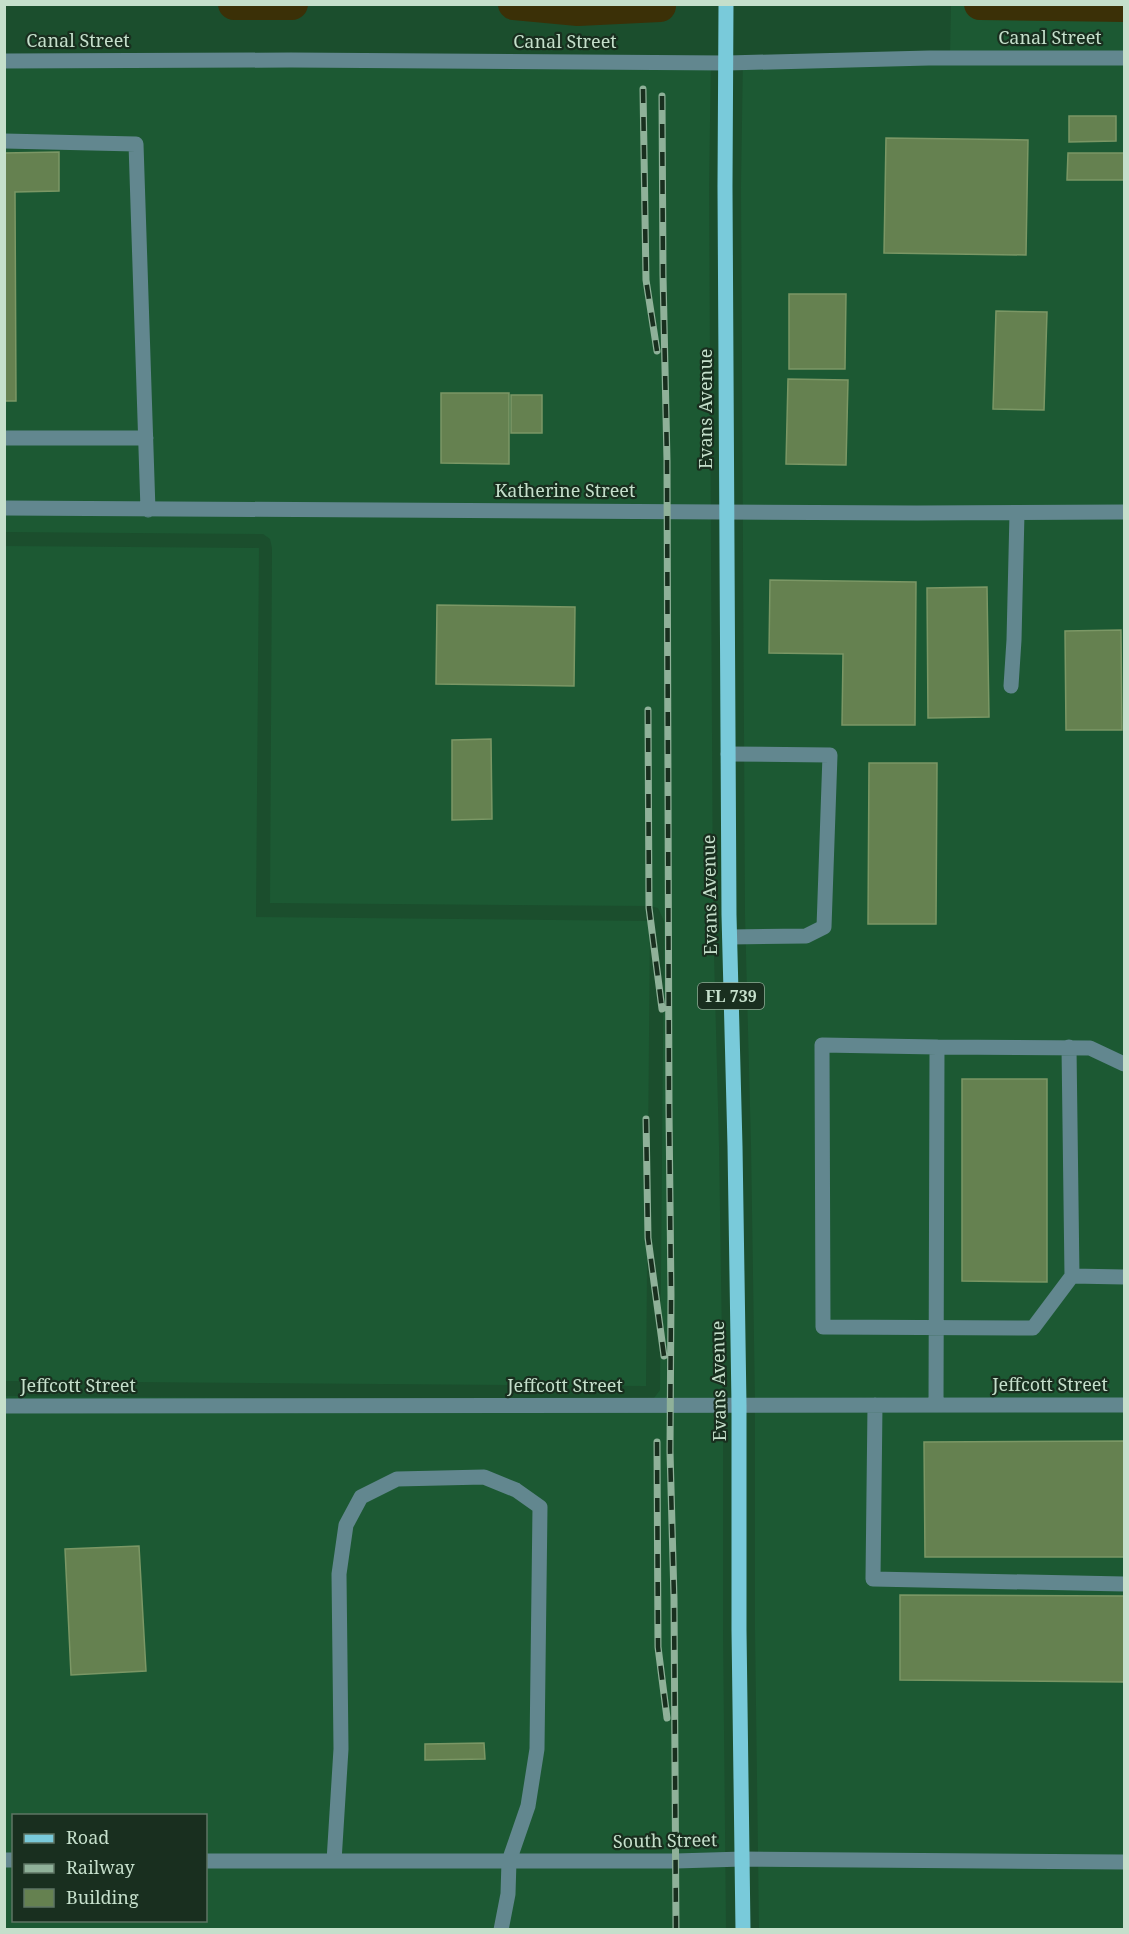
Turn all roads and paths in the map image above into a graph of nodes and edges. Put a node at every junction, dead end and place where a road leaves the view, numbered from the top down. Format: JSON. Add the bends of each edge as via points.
{"nodes":[{"id":1,"x":726,"y":4,"type":"edge"},
{"id":2,"x":1125,"y":58,"type":"edge"},
{"id":3,"x":4,"y":61,"type":"edge"},
{"id":4,"x":727,"y":63,"type":"junction"},
{"id":5,"x":4,"y":141,"type":"edge"},
{"id":6,"x":4,"y":438,"type":"edge"},
{"id":7,"x":146,"y":438,"type":"junction"},
{"id":8,"x":4,"y":508,"type":"edge"},
{"id":9,"x":148,"y":510,"type":"junction"},
{"id":10,"x":726,"y":512,"type":"junction"},
{"id":11,"x":1125,"y":512,"type":"edge"},
{"id":12,"x":1017,"y":513,"type":"junction"},
{"id":13,"x":1011,"y":686,"type":"dead end"},
{"id":14,"x":728,"y":754,"type":"junction"},
{"id":15,"x":730,"y":937,"type":"junction"},
{"id":16,"x":937,"y":1047,"type":"junction"},
{"id":17,"x":1069,"y":1047,"type":"junction"},
{"id":18,"x":1125,"y":1064,"type":"edge"},
{"id":19,"x":1072,"y":1276,"type":"junction"},
{"id":20,"x":1125,"y":1277,"type":"edge"},
{"id":21,"x":936,"y":1328,"type":"junction"},
{"id":22,"x":739,"y":1405,"type":"junction"},
{"id":23,"x":875,"y":1405,"type":"junction"},
{"id":24,"x":936,"y":1405,"type":"junction"},
{"id":25,"x":1125,"y":1405,"type":"edge"},
{"id":26,"x":4,"y":1406,"type":"edge"},
{"id":27,"x":1125,"y":1584,"type":"edge"},
{"id":28,"x":743,"y":1859,"type":"junction"},
{"id":29,"x":207,"y":1861,"type":"edge"},
{"id":30,"x":334,"y":1861,"type":"junction"},
{"id":31,"x":509,"y":1861,"type":"junction"},
{"id":32,"x":1125,"y":1862,"type":"edge"},
{"id":33,"x":501,"y":1929,"type":"edge"},
{"id":34,"x":743,"y":1929,"type":"edge"}],
"edges":[{"from":1,"to":4,"type":"main road","name":"Evans Avenue","number":"FL 739"},
{"from":2,"to":4,"type":"street","name":"Canal Street"},
{"from":3,"to":4,"type":"street","name":"Canal Street"},
{"from":4,"to":10,"type":"main road","name":"Evans Avenue","number":"FL 739"},
{"from":5,"to":7,"type":"street","via":[[135,144]]},
{"from":6,"to":7,"type":"street"},
{"from":7,"to":9,"type":"street"},
{"from":8,"to":9,"type":"street","name":"Katherine Street"},
{"from":9,"to":10,"type":"street","name":"Katherine Street"},
{"from":10,"to":12,"type":"street","name":"Katherine Street"},
{"from":10,"to":14,"type":"main road","name":"Evans Avenue","number":"FL 739"},
{"from":11,"to":12,"type":"street","name":"Katherine Street"},
{"from":12,"to":13,"type":"street"},
{"from":14,"to":15,"type":"main road","name":"Evans Avenue","number":"FL 739"},
{"from":14,"to":15,"type":"street","via":[[830,755],[824,927],[806,936]]},
{"from":15,"to":22,"type":"main road","name":"Evans Avenue","number":"FL 739"},
{"from":16,"to":17,"type":"street"},
{"from":16,"to":21,"type":"street"},
{"from":16,"to":21,"type":"street","via":[[822,1046],[823,1327]]},
{"from":17,"to":18,"type":"street","via":[[1090,1048]]},
{"from":17,"to":19,"type":"street"},
{"from":19,"to":20,"type":"street"},
{"from":19,"to":21,"type":"street","via":[[1033,1328]]},
{"from":21,"to":24,"type":"street"},
{"from":22,"to":23,"type":"street","name":"Jeffcott Street"},
{"from":22,"to":26,"type":"street","name":"Jeffcott Street"},
{"from":22,"to":28,"type":"main road","name":"Evans Avenue","number":"FL 739"},
{"from":23,"to":24,"type":"street","name":"Jeffcott Street"},
{"from":23,"to":27,"type":"street","via":[[873,1579]]},
{"from":24,"to":25,"type":"street","name":"Jeffcott Street"},
{"from":28,"to":31,"type":"street","name":"South Street"},
{"from":28,"to":32,"type":"street","name":"South Street"},
{"from":28,"to":34,"type":"main road","name":"Evans Avenue","number":"FL 739"},
{"from":29,"to":30,"type":"street","name":"South Street"},
{"from":30,"to":31,"type":"street","name":"South Street"},
{"from":30,"to":31,"type":"street","via":[[340,1749],[339,1574],[346,1525],[361,1497],[397,1479],[484,1477],[516,1490],[540,1507],[537,1749],[528,1806]]},
{"from":31,"to":33,"type":"street"}]}
